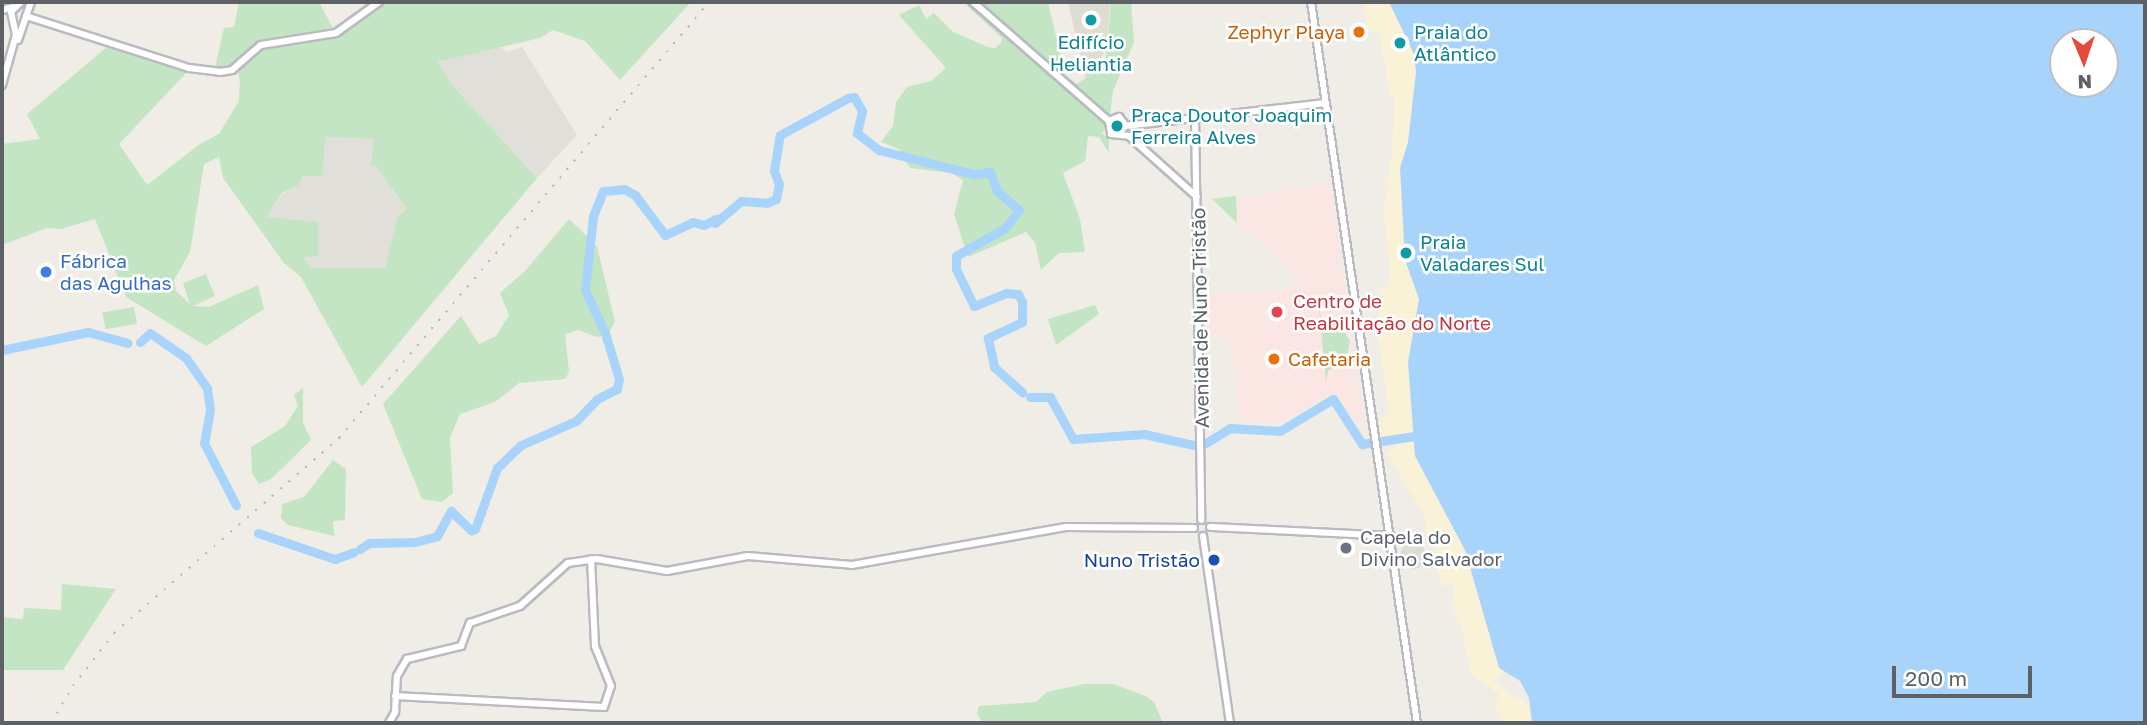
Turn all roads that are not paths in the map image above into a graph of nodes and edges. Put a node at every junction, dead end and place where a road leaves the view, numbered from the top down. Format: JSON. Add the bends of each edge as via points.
{"nodes":[{"id":1,"x":31,"y":2,"type":"edge"},
{"id":2,"x":379,"y":2,"type":"edge"},
{"id":3,"x":973,"y":2,"type":"edge"},
{"id":4,"x":1311,"y":2,"type":"edge"},
{"id":5,"x":17,"y":5,"type":"edge"},
{"id":6,"x":2,"y":11,"type":"edge"},
{"id":7,"x":26,"y":16,"type":"junction"},
{"id":8,"x":13,"y":18,"type":"junction"},
{"id":9,"x":13,"y":48,"type":"junction"},
{"id":10,"x":2,"y":85,"type":"edge"},
{"id":11,"x":1325,"y":103,"type":"junction"},
{"id":12,"x":1195,"y":117,"type":"junction"},
{"id":13,"x":1109,"y":121,"type":"junction"},
{"id":14,"x":1126,"y":126,"type":"junction"},
{"id":15,"x":1122,"y":133,"type":"junction"},
{"id":16,"x":1197,"y":197,"type":"junction"},
{"id":17,"x":1201,"y":520,"type":"junction"},
{"id":18,"x":1210,"y":527,"type":"junction"},
{"id":19,"x":1194,"y":528,"type":"junction"},
{"id":20,"x":1203,"y":536,"type":"junction"},
{"id":21,"x":1391,"y":536,"type":"junction"},
{"id":22,"x":591,"y":559,"type":"junction"},
{"id":23,"x":395,"y":696,"type":"junction"},
{"id":24,"x":389,"y":723,"type":"edge"},
{"id":25,"x":1230,"y":723,"type":"edge"},
{"id":26,"x":1416,"y":723,"type":"edge"}],
"edges":[{"from":1,"to":7,"type":"main road"},
{"from":2,"to":7,"type":"main road","via":[[336,33],[261,45],[232,69],[220,72],[189,68]]},
{"from":3,"to":13,"type":"main road"},
{"from":4,"to":11,"type":"main road"},
{"from":5,"to":6,"type":"main road"},
{"from":5,"to":7,"type":"main road"},
{"from":5,"to":8,"type":"main road"},
{"from":6,"to":8,"type":"main road"},
{"from":7,"to":8,"type":"main road"},
{"from":7,"to":9,"type":"main road"},
{"from":8,"to":9,"type":"main road"},
{"from":9,"to":10,"type":"main road"},
{"from":11,"to":12,"type":"main road"},
{"from":11,"to":21,"type":"main road"},
{"from":12,"to":14,"type":"main road"},
{"from":12,"to":16,"type":"main road","name":"Avenida de Nuno Tristão"},
{"from":13,"to":14,"type":"main road","via":[[1119,117]]},
{"from":13,"to":15,"type":"main road","via":[[1111,134]]},
{"from":14,"to":15,"type":"main road"},
{"from":15,"to":16,"type":"main road"},
{"from":16,"to":17,"type":"main road","name":"Avenida de Nuno Tristão"},
{"from":17,"to":18,"type":"main road"},
{"from":17,"to":19,"type":"main road"},
{"from":18,"to":20,"type":"main road"},
{"from":18,"to":21,"type":"main road"},
{"from":19,"to":20,"type":"main road"},
{"from":19,"to":22,"type":"main road","via":[[1066,527],[852,565],[748,556],[667,571]]},
{"from":20,"to":25,"type":"main road"},
{"from":21,"to":26,"type":"main road"},
{"from":22,"to":23,"type":"main road","via":[[568,563],[508,612],[470,623],[459,647],[407,659],[397,676]]},
{"from":22,"to":23,"type":"main road","via":[[595,646],[611,686],[604,708]]},
{"from":23,"to":24,"type":"main road"}]}
